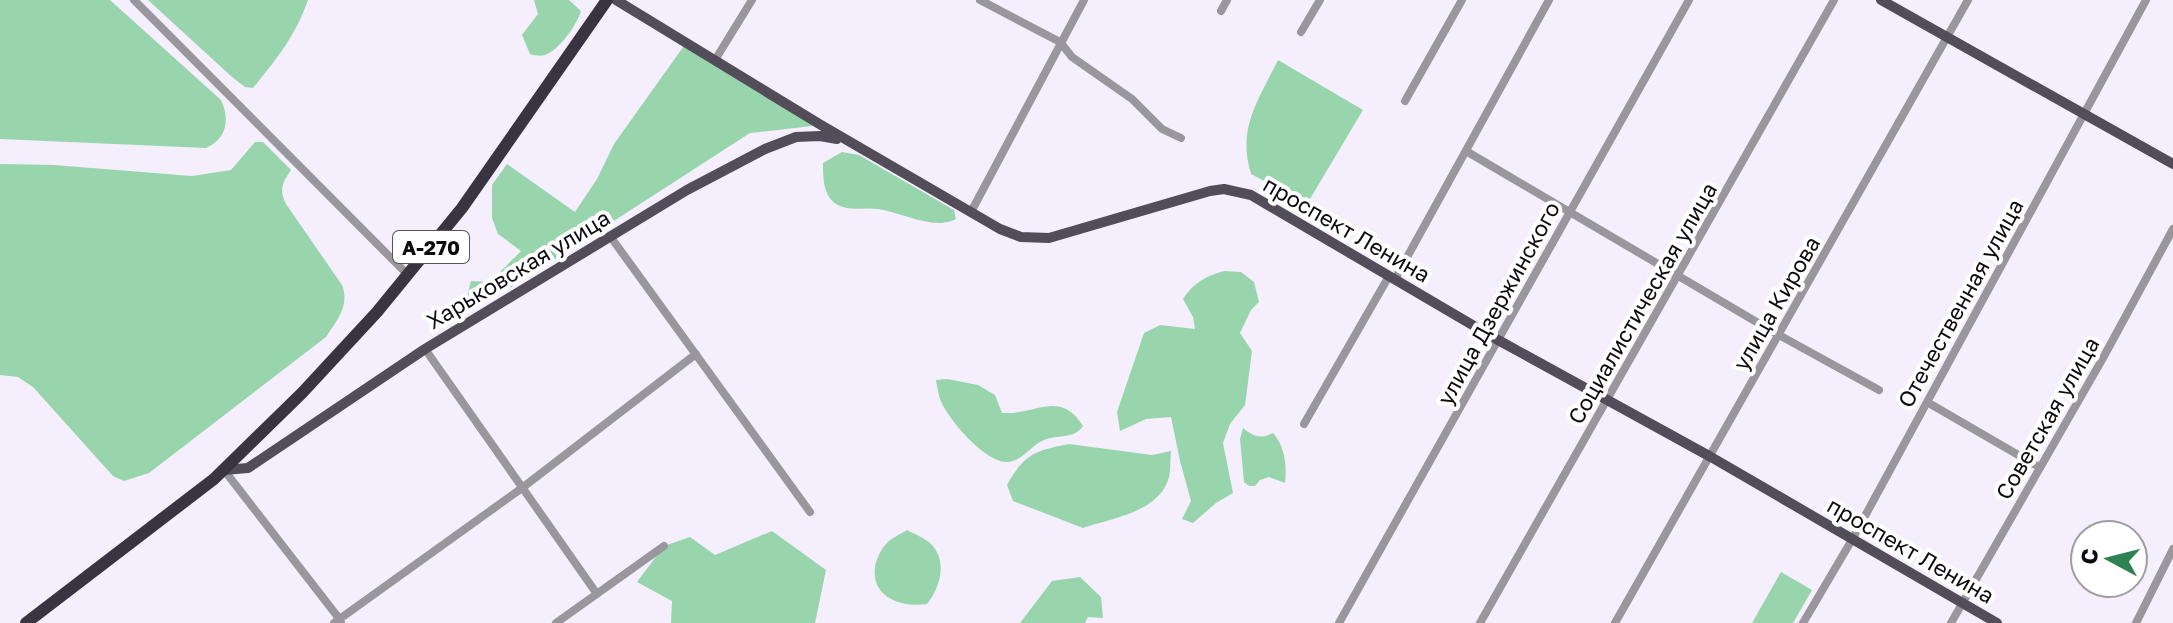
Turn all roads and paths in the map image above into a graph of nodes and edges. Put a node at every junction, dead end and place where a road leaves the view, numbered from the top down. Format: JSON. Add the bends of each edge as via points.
{"nodes":[{"id":1,"x":134,"y":0,"type":"edge"},
{"id":2,"x":607,"y":0,"type":"edge"},
{"id":3,"x":616,"y":0,"type":"edge"},
{"id":4,"x":752,"y":0,"type":"edge"},
{"id":5,"x":981,"y":0,"type":"edge"},
{"id":6,"x":1084,"y":0,"type":"edge"},
{"id":7,"x":1227,"y":0,"type":"edge"},
{"id":8,"x":1320,"y":0,"type":"edge"},
{"id":9,"x":1462,"y":0,"type":"edge"},
{"id":10,"x":1549,"y":0,"type":"edge"},
{"id":11,"x":1689,"y":0,"type":"edge"},
{"id":12,"x":1834,"y":0,"type":"edge"},
{"id":13,"x":1881,"y":0,"type":"edge"},
{"id":14,"x":1968,"y":0,"type":"edge"},
{"id":15,"x":2146,"y":0,"type":"edge"},
{"id":16,"x":1221,"y":11,"type":"dead end"},
{"id":17,"x":1301,"y":32,"type":"dead end"},
{"id":18,"x":1947,"y":37,"type":"junction"},
{"id":19,"x":1060,"y":42,"type":"junction"},
{"id":20,"x":715,"y":60,"type":"junction"},
{"id":21,"x":1405,"y":101,"type":"dead end"},
{"id":22,"x":2083,"y":114,"type":"junction"},
{"id":23,"x":1181,"y":138,"type":"dead end"},
{"id":24,"x":847,"y":140,"type":"junction"},
{"id":25,"x":1466,"y":151,"type":"junction"},
{"id":26,"x":2173,"y":164,"type":"edge"},
{"id":27,"x":971,"y":212,"type":"junction"},
{"id":28,"x":1570,"y":212,"type":"junction"},
{"id":29,"x":2173,"y":229,"type":"edge"},
{"id":30,"x":610,"y":236,"type":"junction"},
{"id":31,"x":408,"y":275,"type":"junction"},
{"id":32,"x":1678,"y":276,"type":"junction"},
{"id":33,"x":1392,"y":278,"type":"junction"},
{"id":34,"x":1777,"y":334,"type":"junction"},
{"id":35,"x":1498,"y":340,"type":"junction"},
{"id":36,"x":425,"y":349,"type":"junction"},
{"id":37,"x":696,"y":354,"type":"junction"},
{"id":38,"x":1879,"y":390,"type":"dead end"},
{"id":39,"x":1608,"y":400,"type":"junction"},
{"id":40,"x":1927,"y":402,"type":"junction"},
{"id":41,"x":1304,"y":424,"type":"dead end"},
{"id":42,"x":1711,"y":457,"type":"junction"},
{"id":43,"x":2039,"y":467,"type":"junction"},
{"id":44,"x":224,"y":470,"type":"junction"},
{"id":45,"x":522,"y":488,"type":"junction"},
{"id":46,"x":810,"y":512,"type":"dead end"},
{"id":47,"x":1853,"y":538,"type":"junction"},
{"id":48,"x":664,"y":546,"type":"dead end"},
{"id":49,"x":2173,"y":549,"type":"edge"},
{"id":50,"x":597,"y":594,"type":"junction"},
{"id":51,"x":1962,"y":603,"type":"junction"},
{"id":52,"x":339,"y":622,"type":"edge"},
{"id":53,"x":26,"y":623,"type":"edge"},
{"id":54,"x":556,"y":623,"type":"edge"},
{"id":55,"x":1339,"y":623,"type":"edge"},
{"id":56,"x":1480,"y":623,"type":"edge"},
{"id":57,"x":1615,"y":623,"type":"edge"},
{"id":58,"x":1803,"y":623,"type":"edge"},
{"id":59,"x":1951,"y":623,"type":"edge"},
{"id":60,"x":1997,"y":623,"type":"edge"},
{"id":61,"x":2136,"y":623,"type":"edge"}],
"edges":[{"from":1,"to":31,"type":"street"},
{"from":2,"to":31,"type":"highway","name":"Харьковская улица","number":"А-270","via":[[476,189]]},
{"from":3,"to":20,"type":"main road","name":"проспект Ленина"},
{"from":4,"to":20,"type":"street"},
{"from":5,"to":19,"type":"street"},
{"from":6,"to":19,"type":"street"},
{"from":7,"to":16,"type":"street"},
{"from":8,"to":17,"type":"street"},
{"from":9,"to":21,"type":"street"},
{"from":10,"to":25,"type":"street"},
{"from":11,"to":28,"type":"street","name":"улица Дзержинского"},
{"from":12,"to":32,"type":"street","name":"Социалистическая улица"},
{"from":13,"to":18,"type":"main road"},
{"from":14,"to":18,"type":"street","name":"улица Кирова"},
{"from":15,"to":22,"type":"street","name":"Отечественная улица"},
{"from":18,"to":22,"type":"main road"},
{"from":18,"to":34,"type":"street","name":"улица Кирова"},
{"from":19,"to":23,"type":"street","via":[[1162,129]]},
{"from":19,"to":27,"type":"street"},
{"from":20,"to":24,"type":"main road","name":"проспект Ленина"},
{"from":22,"to":26,"type":"main road"},
{"from":22,"to":40,"type":"street","name":"Отечественная улица"},
{"from":24,"to":27,"type":"main road","name":"проспект Ленина"},
{"from":24,"to":30,"type":"main road","name":"Харьковская улица","via":[[796,137],[765,149]]},
{"from":25,"to":28,"type":"street"},
{"from":25,"to":33,"type":"street"},
{"from":27,"to":33,"type":"main road","name":"проспект Ленина","via":[[1021,237],[1049,238],[1224,189],[1251,195]]},
{"from":28,"to":32,"type":"street"},
{"from":28,"to":35,"type":"street","name":"улица Дзержинского"},
{"from":29,"to":43,"type":"street","name":"Советская улица"},
{"from":30,"to":36,"type":"main road","name":"Харьковская улица"},
{"from":30,"to":37,"type":"street"},
{"from":31,"to":44,"type":"highway","name":"Харьковская улица","number":"А-270"},
{"from":32,"to":34,"type":"street"},
{"from":32,"to":39,"type":"street","name":"Социалистическая улица"},
{"from":33,"to":35,"type":"main road","name":"проспект Ленина"},
{"from":33,"to":41,"type":"street"},
{"from":34,"to":38,"type":"street"},
{"from":34,"to":42,"type":"street","name":"улица Кирова"},
{"from":35,"to":39,"type":"main road","name":"проспект Ленина"},
{"from":35,"to":55,"type":"street","name":"улица Дзержинского"},
{"from":36,"to":44,"type":"main road","name":"Харьковская улица","via":[[248,468]]},
{"from":36,"to":45,"type":"street"},
{"from":37,"to":45,"type":"street"},
{"from":37,"to":46,"type":"street"},
{"from":39,"to":42,"type":"main road","name":"проспект Ленина"},
{"from":39,"to":56,"type":"street","name":"Социалистическая улица"},
{"from":40,"to":43,"type":"street"},
{"from":40,"to":47,"type":"street","name":"Отечественная улица"},
{"from":42,"to":47,"type":"main road","name":"проспект Ленина"},
{"from":42,"to":57,"type":"street","name":"улица Кирова"},
{"from":43,"to":51,"type":"street","name":"Советская улица"},
{"from":44,"to":52,"type":"street"},
{"from":44,"to":53,"type":"highway","name":"Харьковская улица","number":"А-270"},
{"from":45,"to":50,"type":"street"},
{"from":45,"to":52,"type":"street"},
{"from":47,"to":51,"type":"main road","name":"проспект Ленина"},
{"from":47,"to":58,"type":"street","name":"Отечественная улица"},
{"from":48,"to":50,"type":"street"},
{"from":49,"to":61,"type":"street"},
{"from":50,"to":54,"type":"street"},
{"from":51,"to":59,"type":"street","name":"Советская улица"},
{"from":51,"to":60,"type":"main road","name":"проспект Ленина"}]}
